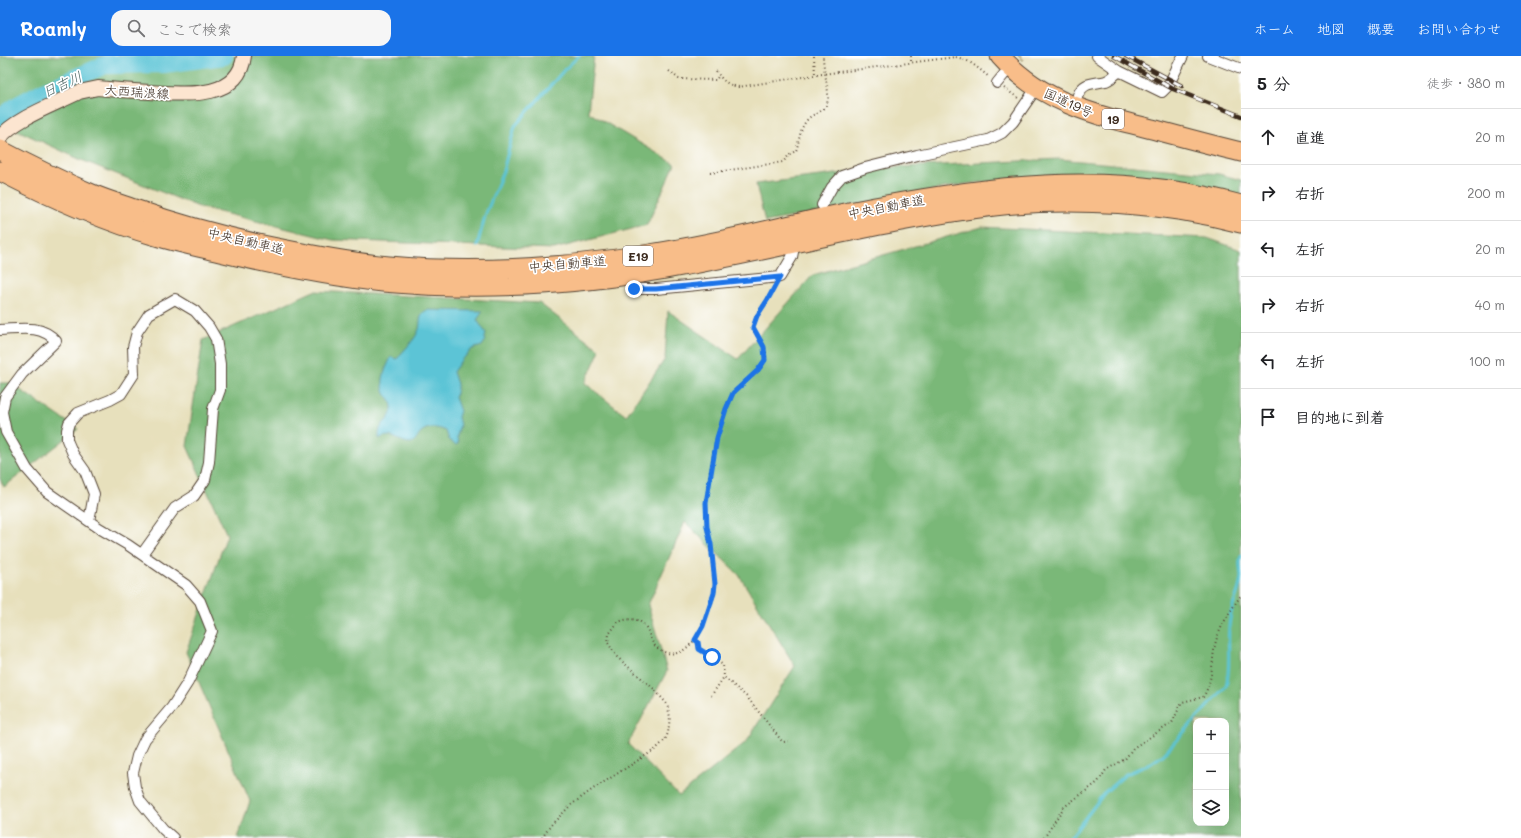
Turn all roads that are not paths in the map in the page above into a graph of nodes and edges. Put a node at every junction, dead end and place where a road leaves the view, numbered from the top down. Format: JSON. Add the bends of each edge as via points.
{"nodes":[{"id":1,"x":1016,"y":56,"type":"edge"},
{"id":2,"x":1097,"y":56,"type":"edge"},
{"id":3,"x":1183,"y":56,"type":"edge"},
{"id":4,"x":1208,"y":56,"type":"edge"},
{"id":5,"x":243,"y":60,"type":"edge"},
{"id":6,"x":1003,"y":64,"type":"edge"},
{"id":7,"x":1241,"y":69,"type":"edge"},
{"id":8,"x":1119,"y":71,"type":"junction"},
{"id":9,"x":997,"y":83,"type":"road end"},
{"id":10,"x":1037,"y":87,"type":"junction"},
{"id":11,"x":1078,"y":95,"type":"junction"},
{"id":12,"x":0,"y":138,"type":"edge"},
{"id":13,"x":1241,"y":140,"type":"edge"},
{"id":14,"x":0,"y":150,"type":"edge"},
{"id":15,"x":1241,"y":152,"type":"edge"},
{"id":16,"x":0,"y":171,"type":"edge"},
{"id":17,"x":37,"y":180,"type":"junction"},
{"id":18,"x":822,"y":205,"type":"dead end"},
{"id":19,"x":1241,"y":205,"type":"edge"},
{"id":20,"x":1241,"y":224,"type":"edge"},
{"id":21,"x":793,"y":252,"type":"dead end"},
{"id":22,"x":634,"y":289,"type":"dead end"},
{"id":23,"x":0,"y":330,"type":"edge"},
{"id":24,"x":89,"y":521,"type":"junction"},
{"id":25,"x":142,"y":554,"type":"junction"},
{"id":26,"x":173,"y":838,"type":"edge"}],
"edges":[{"from":1,"to":11,"type":"highway","name":"国道19号","number":"19","via":[[1047,80]]},
{"from":2,"to":8,"type":"street"},
{"from":3,"to":8,"type":"street","via":[[1168,86],[1162,92]]},
{"from":4,"to":7,"type":"street"},
{"from":5,"to":12,"type":"main road","name":"大西瑞浪線","via":[[238,76],[230,83],[194,94],[98,88],[79,92],[16,123]]},
{"from":6,"to":9,"type":"street"},
{"from":6,"to":10,"type":"highway","name":"国道19号","number":"19"},
{"from":8,"to":11,"type":"street","via":[[1106,81],[1086,85],[1080,89]]},
{"from":10,"to":15,"type":"highway","name":"国道19号","number":"19","via":[[1086,112]]},
{"from":10,"to":18,"type":"street","via":[[1002,134],[988,140],[917,155],[842,176]]},
{"from":11,"to":13,"type":"highway","name":"国道19号","number":"19","via":[[1102,104]]},
{"from":14,"to":17,"type":"highway","name":"中央自動車道","number":"E19"},
{"from":16,"to":17,"type":"highway","name":"中央自動車道","number":"E19"},
{"from":17,"to":19,"type":"highway","name":"中央自動車道","number":"E19","via":[[231,238],[311,255],[387,266],[438,269],[561,265],[649,254],[848,212],[997,187],[1053,184],[1137,186],[1188,193]]},
{"from":17,"to":20,"type":"highway","name":"中央自動車道","number":"E19","via":[[108,220],[143,232],[313,272],[431,285],[526,285],[604,278],[680,267],[794,242],[997,206],[1067,203],[1136,206],[1188,212]]},
{"from":21,"to":22,"type":"street","via":[[780,277]]},
{"from":23,"to":24,"type":"street","via":[[41,330],[56,341],[22,374],[5,397],[2,412],[6,432],[27,469],[47,492]]},
{"from":24,"to":25,"type":"street"},
{"from":24,"to":25,"type":"street","via":[[94,494],[85,471],[67,440],[69,423],[78,413],[120,394],[134,374],[133,347],[137,332],[149,314],[175,299],[195,311],[216,339],[220,364],[220,390],[213,409],[209,462],[204,480],[194,496],[175,508]]},
{"from":25,"to":26,"type":"street","via":[[186,585],[200,601],[212,631],[188,682],[172,707],[145,739],[133,773],[140,801],[163,830]]}]}
